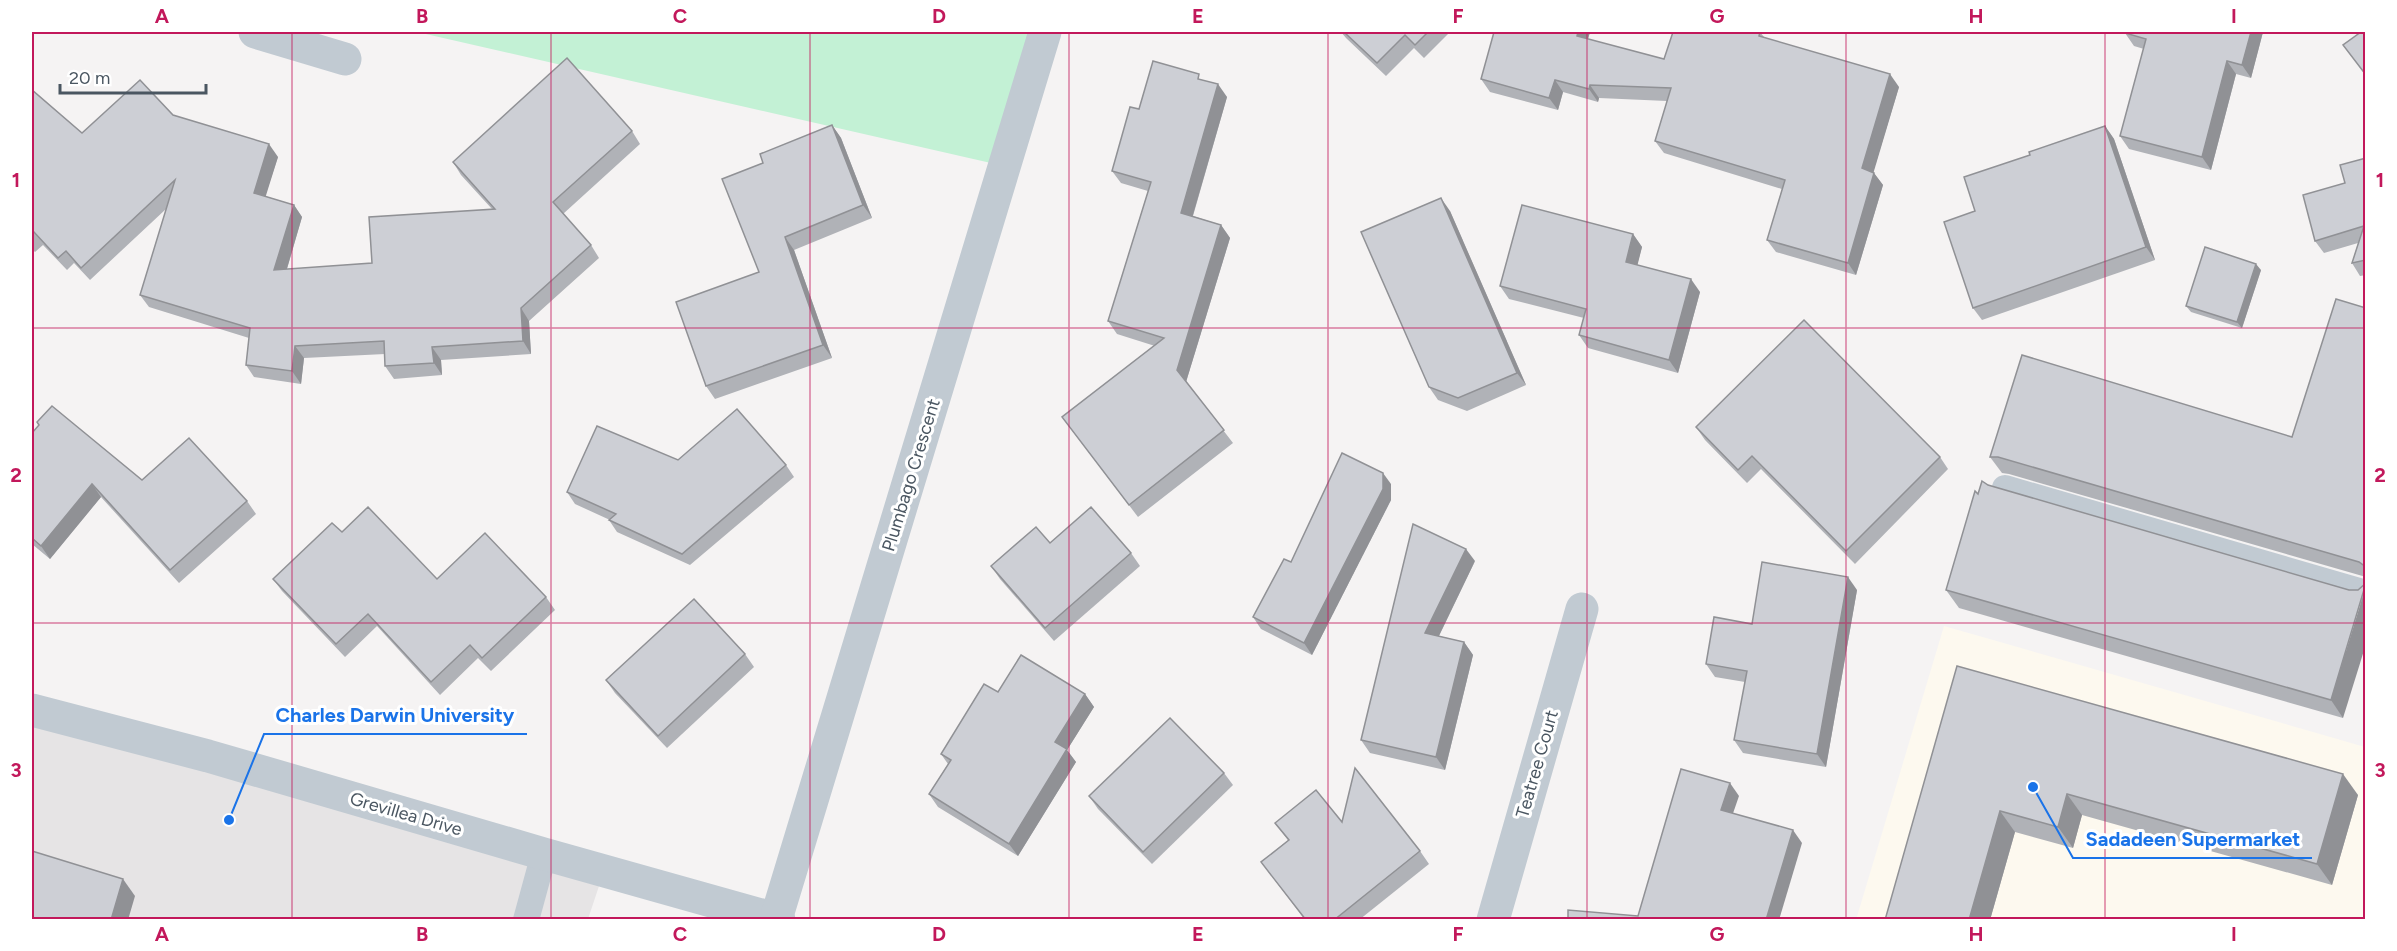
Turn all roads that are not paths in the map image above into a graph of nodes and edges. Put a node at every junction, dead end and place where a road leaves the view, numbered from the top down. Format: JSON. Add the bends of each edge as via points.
{"nodes":[{"id":1,"x":255,"y":32,"type":"edge"},
{"id":2,"x":1045,"y":32,"type":"edge"},
{"id":3,"x":345,"y":59,"type":"dead end"},
{"id":4,"x":2005,"y":488,"type":"edge"},
{"id":5,"x":2366,"y":593,"type":"edge"},
{"id":6,"x":1582,"y":609,"type":"dead end"},
{"id":7,"x":32,"y":710,"type":"edge"},
{"id":8,"x":544,"y":855,"type":"junction"},
{"id":9,"x":778,"y":919,"type":"edge"},
{"id":10,"x":526,"y":920,"type":"edge"},
{"id":11,"x":1493,"y":920,"type":"edge"}],
"edges":[{"from":1,"to":3,"type":"street"},
{"from":2,"to":9,"type":"street","name":"Plumbago Crescent"},
{"from":4,"to":5,"type":"lane"},
{"from":6,"to":11,"type":"street","name":"Teatree Court"},
{"from":7,"to":8,"type":"street","name":"Grevillea Drive","via":[[208,756]]},
{"from":8,"to":9,"type":"street","name":"Grevillea Drive"},
{"from":8,"to":10,"type":"lane"}]}
